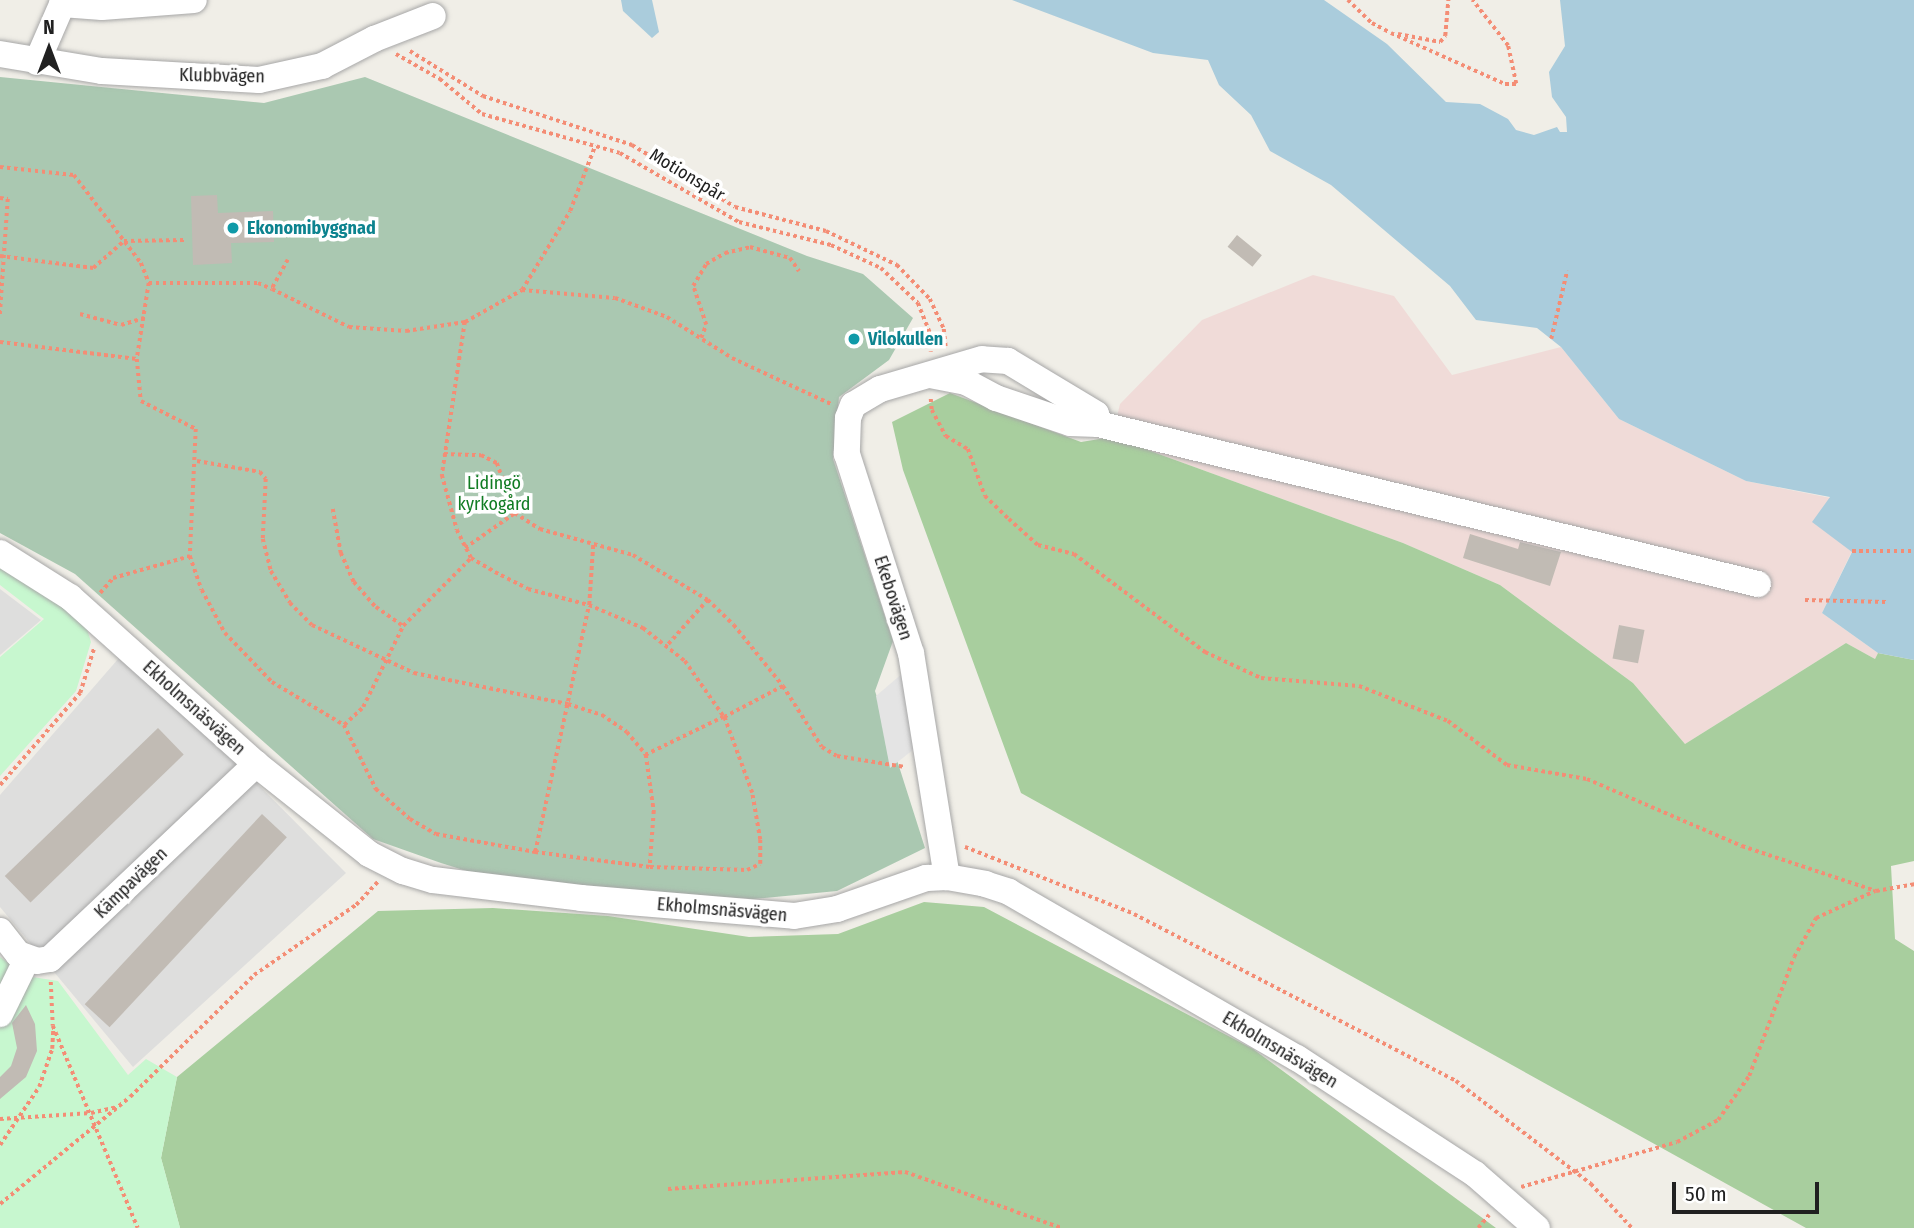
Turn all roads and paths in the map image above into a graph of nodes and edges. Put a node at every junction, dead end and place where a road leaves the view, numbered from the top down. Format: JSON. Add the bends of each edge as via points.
{"nodes":[{"id":1,"x":194,"y":0,"type":"edge"},
{"id":2,"x":1348,"y":0,"type":"edge"},
{"id":3,"x":1448,"y":0,"type":"edge"},
{"id":4,"x":1472,"y":0,"type":"edge"},
{"id":5,"x":63,"y":2,"type":"edge"},
{"id":6,"x":433,"y":16,"type":"dead end"},
{"id":7,"x":1391,"y":33,"type":"junction"},
{"id":8,"x":379,"y":37,"type":"junction"},
{"id":9,"x":0,"y":54,"type":"edge"},
{"id":10,"x":37,"y":62,"type":"junction"},
{"id":11,"x":595,"y":146,"type":"junction"},
{"id":12,"x":0,"y":167,"type":"edge"},
{"id":13,"x":0,"y":198,"type":"edge"},
{"id":14,"x":184,"y":240,"type":"dead end"},
{"id":15,"x":124,"y":241,"type":"junction"},
{"id":16,"x":2,"y":256,"type":"edge"},
{"id":17,"x":288,"y":260,"type":"dead end"},
{"id":18,"x":799,"y":271,"type":"dead end"},
{"id":19,"x":1567,"y":271,"type":"dead end"},
{"id":20,"x":149,"y":283,"type":"junction"},
{"id":21,"x":272,"y":289,"type":"junction"},
{"id":22,"x":522,"y":290,"type":"junction"},
{"id":23,"x":80,"y":314,"type":"dead end"},
{"id":24,"x":0,"y":315,"type":"edge"},
{"id":25,"x":144,"y":318,"type":"junction"},
{"id":26,"x":465,"y":322,"type":"junction"},
{"id":27,"x":701,"y":338,"type":"junction"},
{"id":28,"x":1551,"y":339,"type":"dead end"},
{"id":29,"x":0,"y":342,"type":"edge"},
{"id":30,"x":137,"y":359,"type":"junction"},
{"id":31,"x":936,"y":372,"type":"junction"},
{"id":32,"x":853,"y":405,"type":"junction"},
{"id":33,"x":1098,"y":424,"type":"junction"},
{"id":34,"x":444,"y":454,"type":"junction"},
{"id":35,"x":197,"y":461,"type":"junction"},
{"id":36,"x":333,"y":509,"type":"dead end"},
{"id":37,"x":515,"y":513,"type":"junction"},
{"id":38,"x":593,"y":544,"type":"junction"},
{"id":39,"x":466,"y":548,"type":"junction"},
{"id":40,"x":1852,"y":551,"type":"dead end"},
{"id":41,"x":1914,"y":551,"type":"edge"},
{"id":42,"x":0,"y":553,"type":"edge"},
{"id":43,"x":190,"y":556,"type":"junction"},
{"id":44,"x":471,"y":558,"type":"junction"},
{"id":45,"x":1758,"y":584,"type":"dead end"},
{"id":46,"x":708,"y":600,"type":"junction"},
{"id":47,"x":1805,"y":600,"type":"dead end"},
{"id":48,"x":1886,"y":602,"type":"dead end"},
{"id":49,"x":589,"y":605,"type":"junction"},
{"id":50,"x":92,"y":616,"type":"junction"},
{"id":51,"x":403,"y":626,"type":"junction"},
{"id":52,"x":668,"y":645,"type":"junction"},
{"id":53,"x":383,"y":661,"type":"junction"},
{"id":54,"x":783,"y":686,"type":"junction"},
{"id":55,"x":568,"y":704,"type":"junction"},
{"id":56,"x":724,"y":717,"type":"junction"},
{"id":57,"x":344,"y":725,"type":"junction"},
{"id":58,"x":646,"y":755,"type":"junction"},
{"id":59,"x":256,"y":764,"type":"junction"},
{"id":60,"x":905,"y":767,"type":"dead end"},
{"id":61,"x":0,"y":785,"type":"edge"},
{"id":62,"x":941,"y":839,"type":"junction"},
{"id":63,"x":535,"y":852,"type":"junction"},
{"id":64,"x":650,"y":867,"type":"junction"},
{"id":65,"x":947,"y":877,"type":"junction"},
{"id":66,"x":380,"y":879,"type":"dead end"},
{"id":67,"x":1914,"y":884,"type":"edge"},
{"id":68,"x":1876,"y":891,"type":"junction"},
{"id":69,"x":0,"y":932,"type":"edge"},
{"id":70,"x":38,"y":959,"type":"junction"},
{"id":71,"x":0,"y":1014,"type":"edge"},
{"id":72,"x":53,"y":1026,"type":"junction"},
{"id":73,"x":118,"y":1106,"type":"junction"},
{"id":74,"x":92,"y":1113,"type":"junction"},
{"id":75,"x":0,"y":1119,"type":"edge"},
{"id":76,"x":17,"y":1121,"type":"junction"},
{"id":77,"x":96,"y":1123,"type":"junction"},
{"id":78,"x":0,"y":1145,"type":"edge"},
{"id":79,"x":1575,"y":1172,"type":"junction"},
{"id":80,"x":668,"y":1189,"type":"dead end"},
{"id":81,"x":1506,"y":1200,"type":"junction"},
{"id":82,"x":0,"y":1204,"type":"edge"},
{"id":83,"x":138,"y":1228,"type":"edge"},
{"id":84,"x":1061,"y":1228,"type":"edge"},
{"id":85,"x":1536,"y":1228,"type":"edge"},
{"id":86,"x":1632,"y":1228,"type":"edge"}],
"edges":[{"from":1,"to":5,"type":"street","via":[[102,6]]},
{"from":2,"to":7,"type":"path","via":[[1372,23]]},
{"from":3,"to":7,"type":"path","via":[[1445,36],[1440,42]]},
{"from":4,"to":7,"type":"path","via":[[1508,46],[1516,84],[1505,84]]},
{"from":5,"to":10,"type":"street"},
{"from":6,"to":8,"type":"street","name":"Klubbvägen"},
{"from":8,"to":10,"type":"street","name":"Klubbvägen","via":[[322,66],[259,80],[102,71]]},
{"from":8,"to":11,"type":"path","name":"Motionspår","via":[[482,114]]},
{"from":8,"to":31,"type":"path","via":[[483,96],[632,145],[735,207],[826,231],[897,265],[930,299],[944,329],[947,354]]},
{"from":9,"to":10,"type":"street","name":"Klubbvägen"},
{"from":11,"to":22,"type":"path","via":[[570,211]]},
{"from":11,"to":31,"type":"path","name":"Motionspår","via":[[645,165],[739,222],[831,245],[880,268],[918,303],[932,337]]},
{"from":12,"to":15,"type":"path","via":[[74,175]]},
{"from":13,"to":16,"type":"path","via":[[8,199]]},
{"from":14,"to":15,"type":"path"},
{"from":15,"to":16,"type":"path","via":[[93,268]]},
{"from":15,"to":20,"type":"path"},
{"from":16,"to":24,"type":"path"},
{"from":17,"to":21,"type":"path"},
{"from":18,"to":27,"type":"path","via":[[790,258],[750,247],[706,264],[693,286],[706,325]]},
{"from":19,"to":28,"type":"path"},
{"from":20,"to":21,"type":"path","via":[[258,283]]},
{"from":20,"to":25,"type":"path"},
{"from":21,"to":26,"type":"path","via":[[349,327],[406,331]]},
{"from":22,"to":26,"type":"path"},
{"from":22,"to":27,"type":"path","via":[[615,298],[667,317]]},
{"from":23,"to":25,"type":"path","via":[[121,326]]},
{"from":25,"to":30,"type":"path"},
{"from":26,"to":34,"type":"path"},
{"from":27,"to":32,"type":"path","via":[[833,405]]},
{"from":29,"to":30,"type":"path"},
{"from":30,"to":35,"type":"path","via":[[141,401],[196,429]]},
{"from":31,"to":32,"type":"street","via":[[880,389]]},
{"from":31,"to":33,"type":"street","via":[[1070,423]]},
{"from":31,"to":33,"type":"street","via":[[982,359],[1008,360],[1096,414]]},
{"from":31,"to":68,"type":"path","via":[[932,411],[946,436],[968,449],[985,496],[1038,545],[1074,554],[1205,652],[1261,678],[1359,686],[1448,721],[1507,765],[1587,779],[1742,846]]},
{"from":32,"to":62,"type":"street","name":"Ekebovägen","via":[[847,454],[911,653]]},
{"from":33,"to":45,"type":"street"},
{"from":34,"to":37,"type":"path","via":[[481,455],[497,463]]},
{"from":34,"to":39,"type":"path","via":[[444,498]]},
{"from":35,"to":43,"type":"path"},
{"from":35,"to":53,"type":"path","via":[[260,472],[266,479],[263,538],[271,571],[290,603],[312,625]]},
{"from":36,"to":51,"type":"path","via":[[341,553],[354,582],[376,607]]},
{"from":37,"to":38,"type":"path","via":[[540,529]]},
{"from":37,"to":39,"type":"path"},
{"from":38,"to":46,"type":"path","via":[[633,555]]},
{"from":38,"to":49,"type":"path"},
{"from":39,"to":44,"type":"path"},
{"from":40,"to":41,"type":"path"},
{"from":42,"to":50,"type":"street","name":"Ekholmsnäsvägen"},
{"from":43,"to":50,"type":"path","via":[[113,578]]},
{"from":43,"to":57,"type":"path","via":[[225,634],[272,682]]},
{"from":44,"to":49,"type":"path","via":[[528,589]]},
{"from":44,"to":51,"type":"path"},
{"from":46,"to":52,"type":"path"},
{"from":46,"to":54,"type":"path"},
{"from":47,"to":48,"type":"path"},
{"from":49,"to":52,"type":"path","via":[[643,628]]},
{"from":49,"to":55,"type":"path"},
{"from":50,"to":59,"type":"street","name":"Ekholmsnäsvägen"},
{"from":50,"to":61,"type":"path","via":[[80,693]]},
{"from":51,"to":53,"type":"path"},
{"from":52,"to":56,"type":"path","via":[[709,690]]},
{"from":53,"to":55,"type":"path","via":[[489,691]]},
{"from":53,"to":57,"type":"path","via":[[363,707]]},
{"from":54,"to":56,"type":"path"},
{"from":54,"to":60,"type":"path","via":[[822,747],[837,756]]},
{"from":55,"to":58,"type":"path","via":[[602,715],[627,732]]},
{"from":55,"to":63,"type":"path"},
{"from":56,"to":58,"type":"path"},
{"from":56,"to":64,"type":"path","via":[[752,793],[760,864],[747,870]]},
{"from":57,"to":63,"type":"path","via":[[376,789],[410,819],[436,834]]},
{"from":58,"to":64,"type":"path","via":[[654,811]]},
{"from":59,"to":65,"type":"street","name":"Ekholmsnäsvägen","via":[[369,854],[433,880],[794,916],[837,909],[907,883]]},
{"from":59,"to":70,"type":"street","name":"Kämpavägen"},
{"from":62,"to":65,"type":"street","name":"Ekebovägen"},
{"from":62,"to":79,"type":"path","via":[[1134,914],[1456,1081]]},
{"from":63,"to":64,"type":"path"},
{"from":65,"to":81,"type":"street","name":"Ekholmsnäsvägen","via":[[1009,892],[1297,1058],[1475,1174]]},
{"from":66,"to":73,"type":"path","via":[[356,905],[254,975]]},
{"from":67,"to":68,"type":"path"},
{"from":68,"to":79,"type":"path","via":[[1816,918],[1794,957],[1749,1076],[1718,1120],[1677,1142]]},
{"from":69,"to":70,"type":"street"},
{"from":70,"to":71,"type":"street"},
{"from":70,"to":72,"type":"path"},
{"from":72,"to":74,"type":"path"},
{"from":72,"to":76,"type":"path","via":[[52,1049],[40,1087]]},
{"from":73,"to":74,"type":"path"},
{"from":73,"to":77,"type":"path"},
{"from":74,"to":76,"type":"path"},
{"from":74,"to":77,"type":"path"},
{"from":75,"to":76,"type":"path"},
{"from":76,"to":78,"type":"path"},
{"from":77,"to":82,"type":"path"},
{"from":77,"to":83,"type":"path"},
{"from":79,"to":81,"type":"path","via":[[1524,1185]]},
{"from":79,"to":86,"type":"path"},
{"from":80,"to":84,"type":"path","via":[[905,1172]]},
{"from":81,"to":85,"type":"street","name":"Ekholmsnäsvägen"}]}
